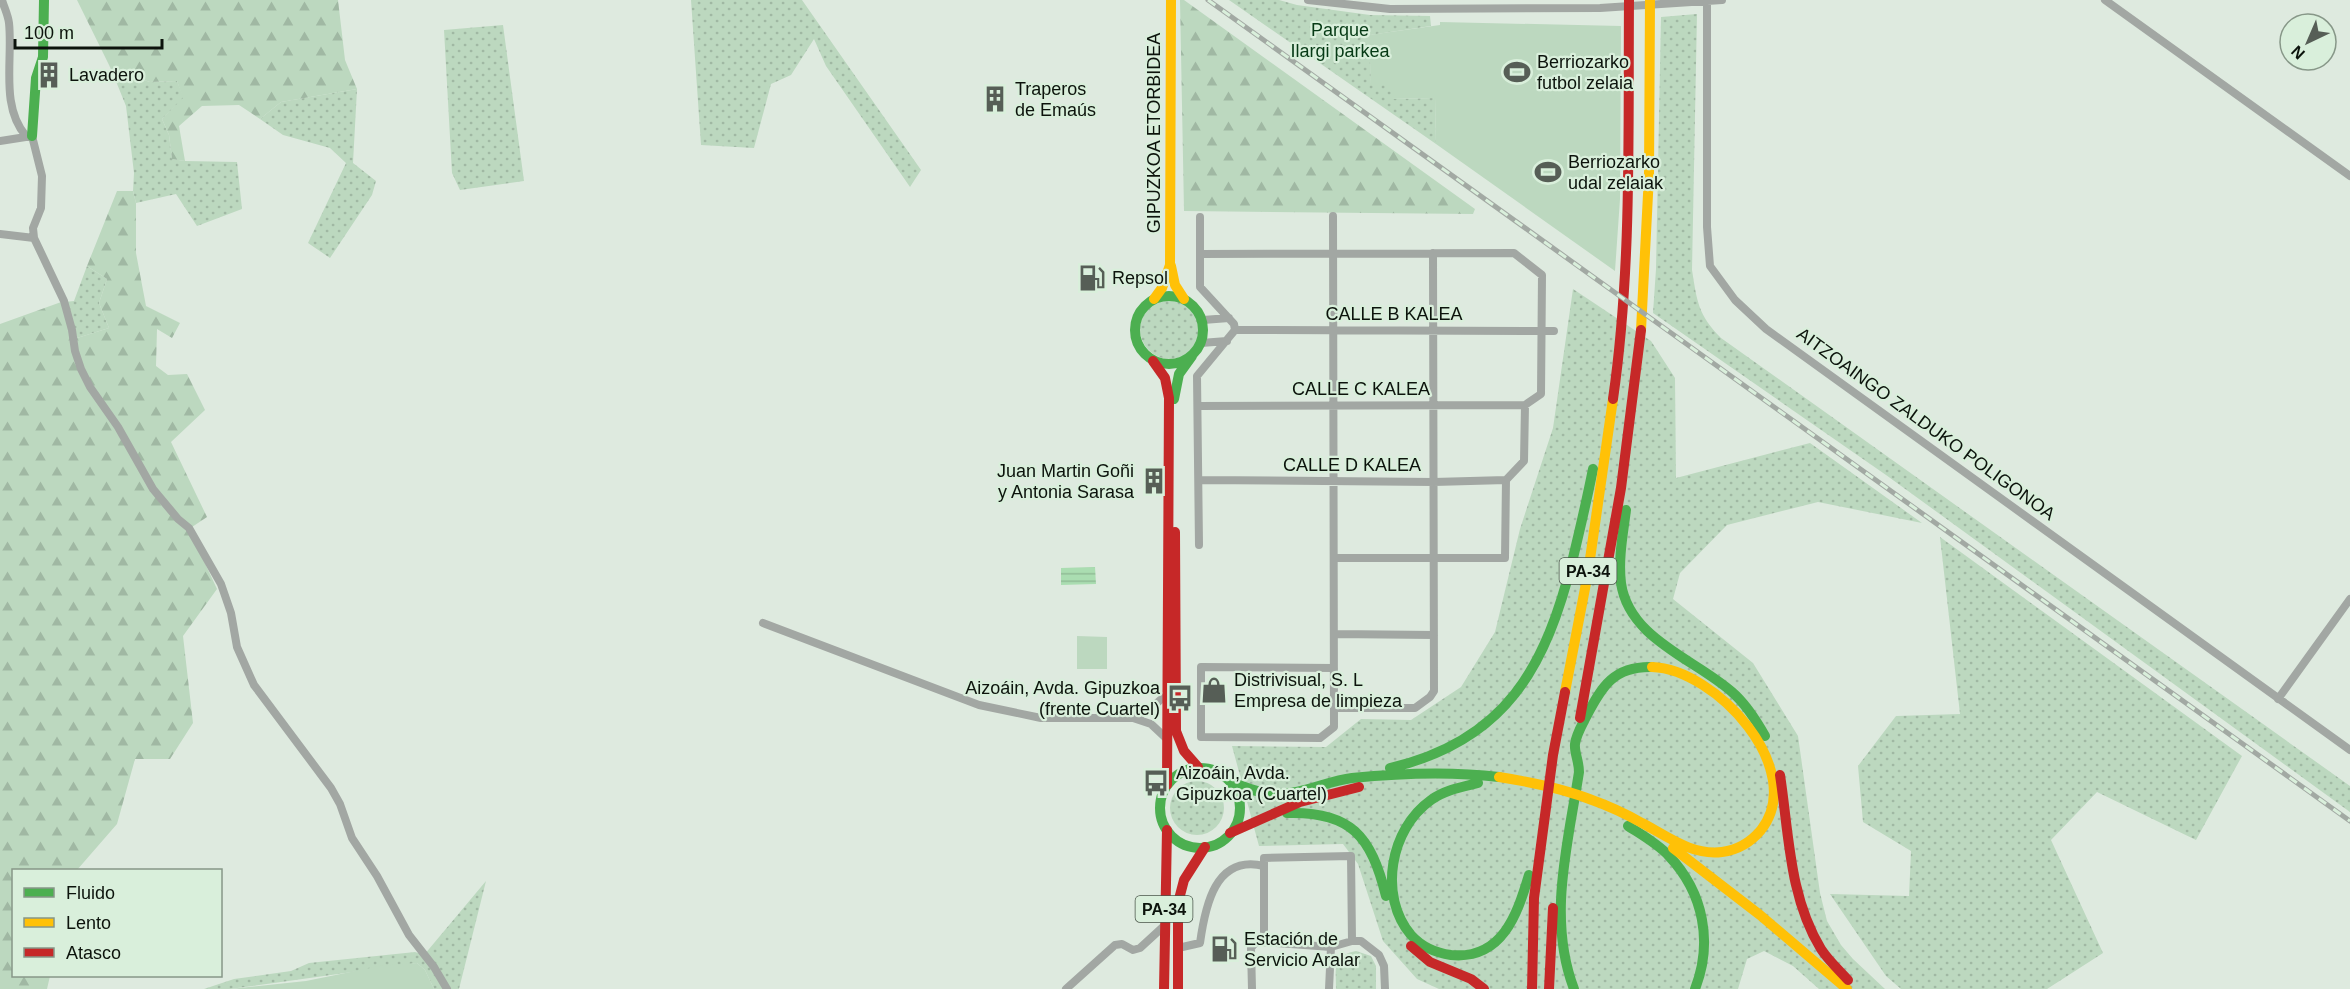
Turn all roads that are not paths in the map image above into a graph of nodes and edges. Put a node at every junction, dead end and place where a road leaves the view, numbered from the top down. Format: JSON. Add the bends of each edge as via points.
{"nodes":[{"id":1,"x":2,"y":0,"type":"edge"},
{"id":2,"x":44,"y":0,"type":"edge"},
{"id":3,"x":1171,"y":0,"type":"edge"},
{"id":4,"x":1308,"y":0,"type":"edge"},
{"id":5,"x":1629,"y":0,"type":"edge"},
{"id":6,"x":1650,"y":0,"type":"edge"},
{"id":7,"x":1722,"y":0,"type":"edge"},
{"id":8,"x":2105,"y":0,"type":"edge"},
{"id":9,"x":1707,"y":1,"type":"edge"},
{"id":10,"x":1484,"y":4,"type":"edge"},
{"id":11,"x":1553,"y":4,"type":"edge"},
{"id":12,"x":29,"y":136,"type":"junction"},
{"id":13,"x":0,"y":141,"type":"edge"},
{"id":14,"x":2350,"y":176,"type":"edge"},
{"id":15,"x":1333,"y":216,"type":"dead end"},
{"id":16,"x":1200,"y":217,"type":"dead end"},
{"id":17,"x":0,"y":234,"type":"edge"},
{"id":18,"x":34,"y":238,"type":"junction"},
{"id":19,"x":1433,"y":253,"type":"junction"},
{"id":20,"x":1200,"y":254,"type":"junction"},
{"id":21,"x":1333,"y":254,"type":"junction"},
{"id":22,"x":1170,"y":266,"type":"junction"},
{"id":23,"x":1154,"y":298,"type":"junction"},
{"id":24,"x":1184,"y":299,"type":"junction"},
{"id":25,"x":1228,"y":318,"type":"junction"},
{"id":26,"x":1203,"y":320,"type":"junction"},
{"id":27,"x":1235,"y":330,"type":"junction"},
{"id":28,"x":1333,"y":330,"type":"junction"},
{"id":29,"x":1433,"y":331,"type":"junction"},
{"id":30,"x":1542,"y":331,"type":"junction"},
{"id":31,"x":1554,"y":331,"type":"dead end"},
{"id":32,"x":1227,"y":341,"type":"junction"},
{"id":33,"x":1201,"y":343,"type":"junction"},
{"id":34,"x":1192,"y":356,"type":"junction"},
{"id":35,"x":1153,"y":361,"type":"junction"},
{"id":36,"x":1615,"y":385,"type":"junction"},
{"id":37,"x":1334,"y":405,"type":"junction"},
{"id":38,"x":1433,"y":405,"type":"junction"},
{"id":39,"x":1525,"y":405,"type":"junction"},
{"id":40,"x":1198,"y":406,"type":"junction"},
{"id":41,"x":1631,"y":416,"type":"junction"},
{"id":42,"x":1198,"y":480,"type":"junction"},
{"id":43,"x":1506,"y":480,"type":"junction"},
{"id":44,"x":1334,"y":482,"type":"junction"},
{"id":45,"x":1434,"y":482,"type":"junction"},
{"id":46,"x":1199,"y":545,"type":"dead end"},
{"id":47,"x":1334,"y":558,"type":"junction"},
{"id":48,"x":1433,"y":558,"type":"junction"},
{"id":49,"x":2350,"y":599,"type":"edge"},
{"id":50,"x":763,"y":623,"type":"dead end"},
{"id":51,"x":1334,"y":634,"type":"junction"},
{"id":52,"x":1434,"y":635,"type":"junction"},
{"id":53,"x":1334,"y":668,"type":"junction"},
{"id":54,"x":1167,"y":694,"type":"junction"},
{"id":55,"x":2278,"y":699,"type":"junction"},
{"id":56,"x":1334,"y":708,"type":"junction"},
{"id":57,"x":1133,"y":718,"type":"junction"},
{"id":58,"x":1167,"y":739,"type":"junction"},
{"id":59,"x":1575,"y":744,"type":"junction"},
{"id":60,"x":2350,"y":750,"type":"edge"},
{"id":61,"x":1198,"y":767,"type":"junction"},
{"id":62,"x":1332,"y":781,"type":"junction"},
{"id":63,"x":1230,"y":782,"type":"junction"},
{"id":64,"x":1479,"y":783,"type":"junction"},
{"id":65,"x":1167,"y":785,"type":"junction"},
{"id":66,"x":1610,"y":814,"type":"junction"},
{"id":67,"x":1269,"y":815,"type":"junction"},
{"id":68,"x":1543,"y":829,"type":"junction"},
{"id":69,"x":1167,"y":830,"type":"junction"},
{"id":70,"x":1230,"y":834,"type":"junction"},
{"id":71,"x":1564,"y":835,"type":"junction"},
{"id":72,"x":1669,"y":838,"type":"junction"},
{"id":73,"x":1205,"y":847,"type":"junction"},
{"id":74,"x":1264,"y":866,"type":"junction"},
{"id":75,"x":1164,"y":926,"type":"junction"},
{"id":76,"x":1352,"y":940,"type":"junction"},
{"id":77,"x":1264,"y":942,"type":"junction"},
{"id":78,"x":1331,"y":947,"type":"junction"},
{"id":79,"x":1178,"y":948,"type":"junction"},
{"id":80,"x":447,"y":989,"type":"edge"},
{"id":81,"x":1066,"y":989,"type":"edge"},
{"id":82,"x":1164,"y":989,"type":"edge"},
{"id":83,"x":1178,"y":989,"type":"edge"},
{"id":84,"x":1252,"y":989,"type":"edge"},
{"id":85,"x":1329,"y":989,"type":"edge"},
{"id":86,"x":1385,"y":989,"type":"edge"},
{"id":87,"x":1484,"y":989,"type":"edge"},
{"id":88,"x":1532,"y":989,"type":"edge"},
{"id":89,"x":1549,"y":989,"type":"edge"},
{"id":90,"x":1574,"y":989,"type":"edge"},
{"id":91,"x":1695,"y":989,"type":"edge"},
{"id":92,"x":1847,"y":989,"type":"edge"},
{"id":93,"x":1856,"y":989,"type":"edge"}],
"edges":[{"from":1,"to":12,"type":"street","via":[[9,21],[8,80],[14,116]]},
{"from":2,"to":12,"type":"main road","via":[[43,57],[36,78]]},
{"from":3,"to":22,"type":"main road","name":"GIPUZKOA ETORBIDEA"},
{"from":4,"to":10,"type":"street","via":[[1390,9]]},
{"from":5,"to":36,"type":"main road","number":"PA-34","via":[[1627,264]]},
{"from":6,"to":41,"type":"main road","number":"PA-34","via":[[1646,267]]},
{"from":7,"to":9,"type":"street"},
{"from":8,"to":14,"type":"street"},
{"from":9,"to":11,"type":"street","via":[[1600,8]]},
{"from":9,"to":55,"type":"street","name":"AITZOAINGO ZALDUKO POLIGONOA","via":[[1710,266],[1735,300],[1766,329]]},
{"from":10,"to":11,"type":"street"},
{"from":12,"to":13,"type":"street"},
{"from":12,"to":18,"type":"street","via":[[43,182]]},
{"from":15,"to":21,"type":"street"},
{"from":16,"to":20,"type":"street"},
{"from":17,"to":18,"type":"street"},
{"from":18,"to":80,"type":"street","via":[[64,301],[81,369],[153,489],[189,528],[221,584],[237,647],[254,685],[331,788],[352,838],[409,935]]},
{"from":19,"to":21,"type":"street"},
{"from":19,"to":29,"type":"street"},
{"from":19,"to":30,"type":"street","via":[[1514,253],[1542,275]]},
{"from":20,"to":21,"type":"street"},
{"from":20,"to":25,"type":"street","via":[[1200,287]]},
{"from":21,"to":28,"type":"street"},
{"from":22,"to":23,"type":"main road","name":"GIPUZKOA ETORBIDEA"},
{"from":22,"to":24,"type":"main road","name":"GIPUZKOA ETORBIDEA"},
{"from":23,"to":24,"type":"main road"},
{"from":23,"to":35,"type":"main road","via":[[1138,313],[1134,334],[1144,354]]},
{"from":24,"to":26,"type":"main road"},
{"from":25,"to":26,"type":"street"},
{"from":25,"to":27,"type":"street"},
{"from":26,"to":33,"type":"main road"},
{"from":27,"to":28,"type":"street","name":"CALLE B KALEA"},
{"from":27,"to":32,"type":"street"},
{"from":28,"to":29,"type":"street","name":"CALLE B KALEA"},
{"from":28,"to":37,"type":"street"},
{"from":29,"to":30,"type":"street","name":"CALLE B KALEA"},
{"from":29,"to":38,"type":"street"},
{"from":30,"to":31,"type":"street","name":"CALLE B KALEA"},
{"from":30,"to":39,"type":"street","via":[[1541,394]]},
{"from":32,"to":33,"type":"street"},
{"from":32,"to":40,"type":"street","via":[[1197,376]]},
{"from":33,"to":34,"type":"main road"},
{"from":34,"to":35,"type":"main road","via":[[1173,364]]},
{"from":34,"to":61,"type":"main road","via":[[1179,374],[1174,392],[1176,731],[1180,745]]},
{"from":35,"to":54,"type":"main road","via":[[1164,373],[1169,398]]},
{"from":36,"to":62,"type":"main road","via":[[1603,417],[1557,619],[1534,670],[1518,694],[1473,734],[1435,754]]},
{"from":36,"to":68,"type":"main road","number":"PA-34","via":[[1588,573]]},
{"from":37,"to":38,"type":"street","name":"CALLE C KALEA"},
{"from":37,"to":40,"type":"street","name":"CALLE C KALEA"},
{"from":37,"to":44,"type":"street"},
{"from":38,"to":39,"type":"street","name":"CALLE C KALEA"},
{"from":38,"to":45,"type":"street"},
{"from":39,"to":43,"type":"street","via":[[1524,461]]},
{"from":40,"to":42,"type":"street"},
{"from":41,"to":59,"type":"main road","number":"PA-34"},
{"from":41,"to":93,"type":"main road","via":[[1623,591],[1643,626],[1733,693],[1753,715],[1769,742],[1778,765],[1794,874],[1809,926],[1822,950]]},
{"from":42,"to":44,"type":"street","name":"CALLE D KALEA"},
{"from":42,"to":46,"type":"street"},
{"from":43,"to":45,"type":"street","name":"CALLE D KALEA"},
{"from":43,"to":48,"type":"street","via":[[1504,558]]},
{"from":44,"to":45,"type":"street","name":"CALLE D KALEA"},
{"from":44,"to":47,"type":"street"},
{"from":45,"to":48,"type":"street"},
{"from":47,"to":48,"type":"street"},
{"from":47,"to":51,"type":"street"},
{"from":48,"to":52,"type":"street"},
{"from":49,"to":55,"type":"street"},
{"from":50,"to":57,"type":"street","via":[[990,708],[1041,718]]},
{"from":51,"to":52,"type":"street"},
{"from":51,"to":53,"type":"street"},
{"from":52,"to":56,"type":"street","via":[[1434,691],[1430,697],[1414,708]]},
{"from":53,"to":56,"type":"street"},
{"from":53,"to":56,"type":"street","via":[[1201,667],[1201,737],[1320,738],[1334,727]]},
{"from":54,"to":57,"type":"street"},
{"from":54,"to":58,"type":"main road"},
{"from":55,"to":60,"type":"street","name":"AITZOAINGO ZALDUKO POLIGONOA"},
{"from":57,"to":58,"type":"street","via":[[1151,724]]},
{"from":58,"to":65,"type":"main road"},
{"from":59,"to":71,"type":"main road"},
{"from":59,"to":72,"type":"main road","via":[[1597,694],[1607,681],[1622,671],[1639,667],[1660,667],[1684,675],[1719,695],[1739,713],[1758,744],[1773,782],[1769,818],[1747,845],[1731,851],[1712,853]]},
{"from":61,"to":63,"type":"main road","via":[[1221,774]]},
{"from":61,"to":65,"type":"main road","via":[[1184,771]]},
{"from":62,"to":63,"type":"main road","via":[[1275,794]]},
{"from":62,"to":72,"type":"main road","via":[[1432,772],[1530,782],[1594,801]]},
{"from":63,"to":70,"type":"main road","via":[[1239,808]]},
{"from":64,"to":66,"type":"main road","via":[[1527,788]]},
{"from":64,"to":67,"type":"main road","via":[[1395,781],[1300,801]]},
{"from":64,"to":68,"type":"main road","via":[[1456,788],[1428,802],[1400,837],[1392,860],[1397,909],[1411,935],[1430,949],[1448,956],[1468,956],[1503,936],[1516,914]]},
{"from":65,"to":69,"type":"main road","number":"PA-34","via":[[1160,807]]},
{"from":66,"to":91,"type":"main road","via":[[1669,857],[1699,903],[1706,944],[1704,965]]},
{"from":66,"to":92,"type":"main road","via":[[1698,865]]},
{"from":67,"to":70,"type":"main road"},
{"from":67,"to":87,"type":"main road","via":[[1308,810],[1348,826],[1364,839],[1375,857],[1387,904],[1408,943],[1430,963],[1471,979]]},
{"from":68,"to":88,"type":"main road","via":[[1533,898]]},
{"from":69,"to":73,"type":"main road","via":[[1183,844]]},
{"from":69,"to":75,"type":"main road","number":"PA-34"},
{"from":70,"to":73,"type":"main road"},
{"from":71,"to":89,"type":"main road","via":[[1550,938]]},
{"from":71,"to":90,"type":"main road","via":[[1560,911],[1563,950]]},
{"from":72,"to":93,"type":"main road","via":[[1716,872]]},
{"from":73,"to":79,"type":"main road","number":"PA-34","via":[[1184,880],[1178,903]]},
{"from":74,"to":76,"type":"street","via":[[1264,858],[1351,856]]},
{"from":74,"to":77,"type":"street"},
{"from":74,"to":79,"type":"street","via":[[1239,865],[1225,873],[1208,900],[1200,943]]},
{"from":75,"to":81,"type":"street","via":[[1140,948],[1133,950],[1118,943]]},
{"from":75,"to":82,"type":"main road","number":"PA-34"},
{"from":76,"to":78,"type":"street"},
{"from":76,"to":86,"type":"street","via":[[1372,947],[1379,955],[1384,966]]},
{"from":77,"to":78,"type":"street"},
{"from":77,"to":84,"type":"street","via":[[1251,948]]},
{"from":78,"to":85,"type":"street"},
{"from":79,"to":83,"type":"main road","number":"PA-34"}]}
